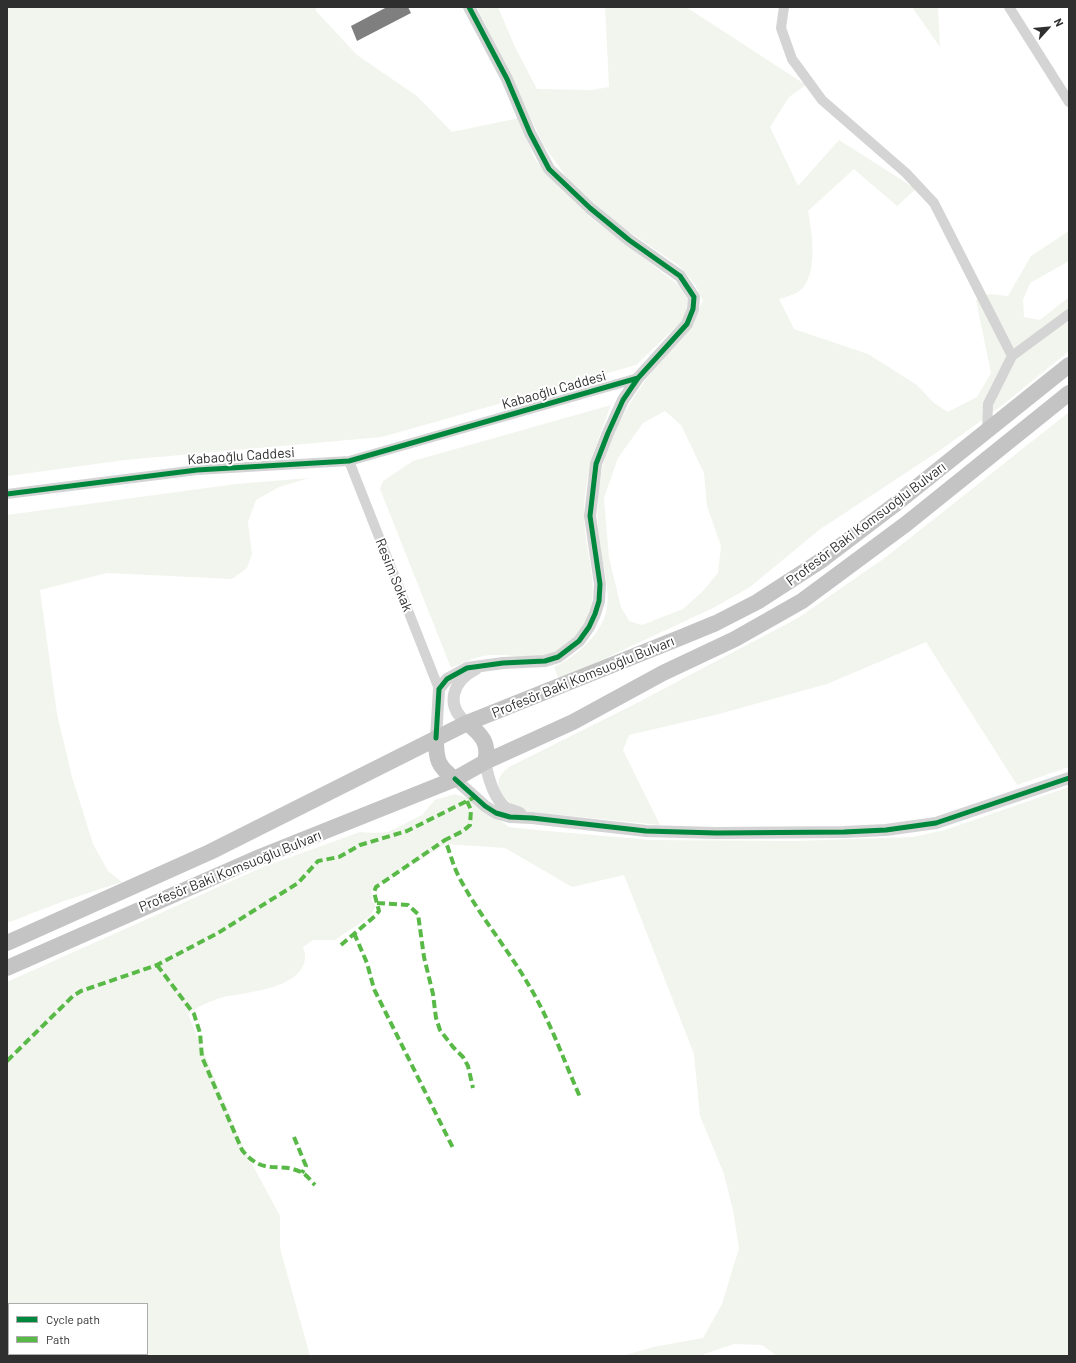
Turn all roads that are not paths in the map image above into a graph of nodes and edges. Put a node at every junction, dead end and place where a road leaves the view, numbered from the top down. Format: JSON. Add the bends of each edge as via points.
{"nodes":[{"id":1,"x":469,"y":7,"type":"edge"},
{"id":2,"x":784,"y":7,"type":"edge"},
{"id":3,"x":1009,"y":7,"type":"edge"},
{"id":4,"x":1069,"y":102,"type":"edge"},
{"id":5,"x":1069,"y":314,"type":"edge"},
{"id":6,"x":1012,"y":356,"type":"junction"},
{"id":7,"x":1069,"y":365,"type":"edge"},
{"id":8,"x":638,"y":378,"type":"junction"},
{"id":9,"x":1069,"y":393,"type":"edge"},
{"id":10,"x":988,"y":432,"type":"junction"},
{"id":11,"x":349,"y":461,"type":"junction"},
{"id":12,"x":7,"y":494,"type":"edge"},
{"id":13,"x":484,"y":665,"type":"junction"},
{"id":14,"x":439,"y":689,"type":"junction"},
{"id":15,"x":466,"y":723,"type":"junction"},
{"id":16,"x":436,"y":738,"type":"junction"},
{"id":17,"x":485,"y":762,"type":"junction"},
{"id":18,"x":455,"y":778,"type":"junction"},
{"id":19,"x":1069,"y":778,"type":"edge"},
{"id":20,"x":532,"y":818,"type":"junction"},
{"id":21,"x":8,"y":943,"type":"edge"},
{"id":22,"x":7,"y":968,"type":"edge"}],
"edges":[{"from":1,"to":8,"type":"street","via":[[507,79],[549,169],[629,240],[680,276],[694,297],[693,309],[687,324]]},
{"from":2,"to":6,"type":"street","via":[[781,28],[792,58],[822,100],[906,173],[934,203]]},
{"from":3,"to":4,"type":"street"},
{"from":5,"to":6,"type":"street"},
{"from":6,"to":10,"type":"street","via":[[988,404]]},
{"from":7,"to":10,"type":"highway","name":"Profesör Baki Komsuoğlu Bulvarı"},
{"from":8,"to":11,"type":"street","name":"Kabaoğlu Caddesi"},
{"from":8,"to":13,"type":"street","via":[[623,400],[596,464],[590,516],[600,584],[599,601],[589,627],[579,641],[558,657],[545,661]]},
{"from":9,"to":17,"type":"highway","name":"Profesör Baki Komsuoğlu Bulvarı","via":[[900,529],[802,601],[573,722]]},
{"from":10,"to":15,"type":"highway","name":"Profesör Baki Komsuoğlu Bulvarı","via":[[828,555],[757,602],[716,623]]},
{"from":11,"to":12,"type":"street","name":"Kabaoğlu Caddesi","via":[[197,470]]},
{"from":11,"to":14,"type":"street","name":"Resim Sokak"},
{"from":13,"to":14,"type":"street","via":[[458,671]]},
{"from":13,"to":15,"type":"street","via":[[468,673],[459,682],[454,694],[457,716]]},
{"from":14,"to":16,"type":"street"},
{"from":15,"to":16,"type":"highway"},
{"from":15,"to":17,"type":"highway","via":[[476,730],[484,741],[487,753]]},
{"from":16,"to":18,"type":"highway","via":[[440,766]]},
{"from":16,"to":21,"type":"highway","name":"Profesör Baki Komsuoğlu Bulvarı","via":[[210,852]]},
{"from":17,"to":18,"type":"highway"},
{"from":17,"to":20,"type":"street","via":[[497,797],[506,808]]},
{"from":18,"to":20,"type":"street","via":[[496,813],[510,817]]},
{"from":18,"to":22,"type":"highway","name":"Profesör Baki Komsuoğlu Bulvarı","via":[[242,864]]},
{"from":19,"to":20,"type":"street","via":[[936,823],[886,830],[716,833],[646,831]]}]}
